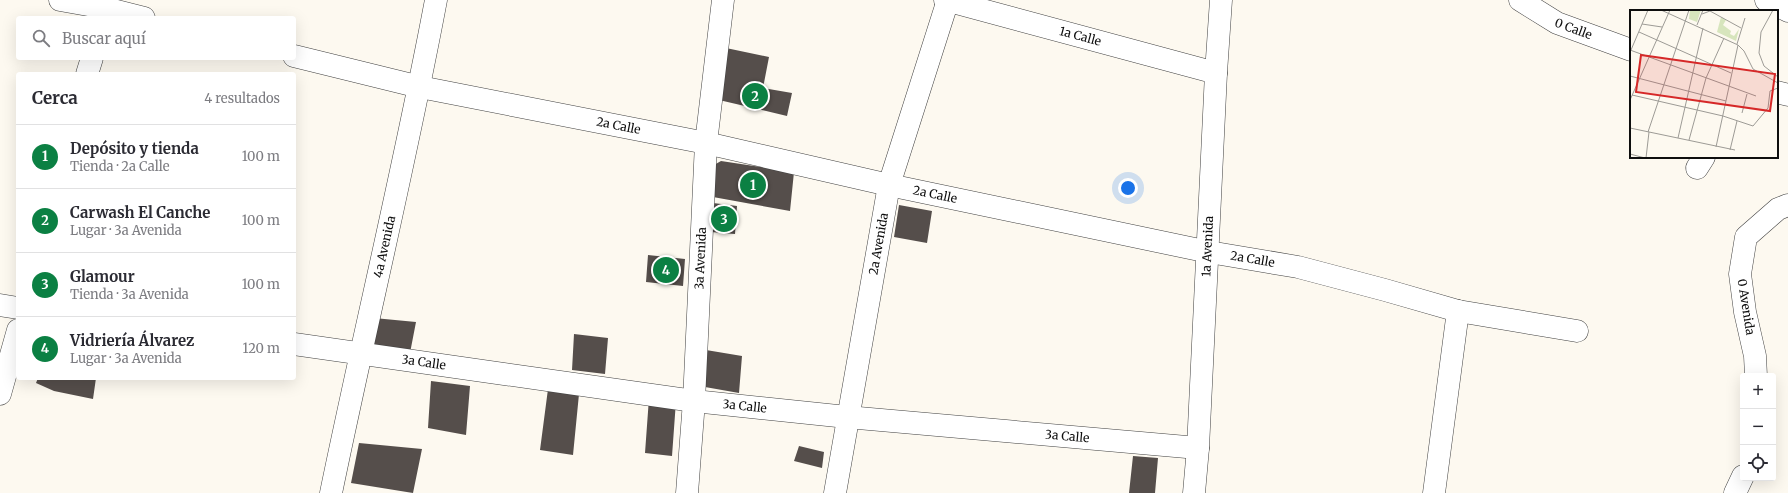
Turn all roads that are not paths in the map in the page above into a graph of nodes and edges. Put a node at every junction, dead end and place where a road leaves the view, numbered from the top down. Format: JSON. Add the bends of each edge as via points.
{"nodes":[{"id":1,"x":60,"y":0,"type":"edge"},
{"id":2,"x":436,"y":0,"type":"edge"},
{"id":3,"x":723,"y":0,"type":"edge"},
{"id":4,"x":947,"y":0,"type":"edge"},
{"id":5,"x":1222,"y":0,"type":"edge"},
{"id":6,"x":1520,"y":0,"type":"edge"},
{"id":7,"x":1766,"y":0,"type":"edge"},
{"id":8,"x":105,"y":9,"type":"edge"},
{"id":9,"x":1788,"y":11,"type":"edge"},
{"id":10,"x":135,"y":16,"type":"edge"},
{"id":11,"x":1630,"y":50,"type":"edge"},
{"id":12,"x":296,"y":56,"type":"edge"},
{"id":13,"x":91,"y":60,"type":"edge"},
{"id":14,"x":88,"y":72,"type":"edge"},
{"id":15,"x":1216,"y":73,"type":"junction"},
{"id":16,"x":420,"y":87,"type":"junction"},
{"id":17,"x":1778,"y":92,"type":"edge"},
{"id":18,"x":1788,"y":95,"type":"edge"},
{"id":19,"x":706,"y":143,"type":"junction"},
{"id":20,"x":889,"y":185,"type":"junction"},
{"id":21,"x":1788,"y":205,"type":"edge"},
{"id":22,"x":1209,"y":252,"type":"junction"},
{"id":23,"x":0,"y":305,"type":"edge"},
{"id":24,"x":16,"y":308,"type":"edge"},
{"id":25,"x":1458,"y":311,"type":"junction"},
{"id":26,"x":1577,"y":331,"type":"dead end"},
{"id":27,"x":16,"y":337,"type":"edge"},
{"id":28,"x":296,"y":344,"type":"edge"},
{"id":29,"x":360,"y":352,"type":"junction"},
{"id":30,"x":1756,"y":373,"type":"edge"},
{"id":31,"x":0,"y":394,"type":"edge"},
{"id":32,"x":694,"y":401,"type":"junction"},
{"id":33,"x":847,"y":417,"type":"junction"},
{"id":34,"x":1198,"y":448,"type":"junction"},
{"id":35,"x":1741,"y":481,"type":"edge"},
{"id":36,"x":331,"y":493,"type":"edge"},
{"id":37,"x":687,"y":493,"type":"edge"},
{"id":38,"x":835,"y":493,"type":"edge"},
{"id":39,"x":1194,"y":493,"type":"edge"},
{"id":40,"x":1434,"y":493,"type":"edge"},
{"id":41,"x":1735,"y":493,"type":"edge"}],
"edges":[{"from":1,"to":8,"type":"street"},
{"from":2,"to":16,"type":"street","name":"4a Avenida"},
{"from":3,"to":19,"type":"street","name":"3a Avenida"},
{"from":4,"to":15,"type":"street","name":"1a Calle"},
{"from":4,"to":20,"type":"street","name":"2a Avenida"},
{"from":5,"to":15,"type":"street","name":"1a Avenida"},
{"from":6,"to":11,"type":"street","name":"0 Calle","via":[[1557,23]]},
{"from":7,"to":9,"type":"street"},
{"from":8,"to":10,"type":"street"},
{"from":12,"to":16,"type":"street","name":"2a Calle"},
{"from":13,"to":14,"type":"street"},
{"from":15,"to":22,"type":"street","name":"1a Avenida"},
{"from":16,"to":19,"type":"street","name":"2a Calle"},
{"from":16,"to":29,"type":"street","name":"4a Avenida"},
{"from":17,"to":18,"type":"street"},
{"from":19,"to":20,"type":"street","name":"2a Calle"},
{"from":19,"to":32,"type":"street","name":"3a Avenida"},
{"from":20,"to":22,"type":"street","name":"2a Calle"},
{"from":20,"to":33,"type":"street","name":"2a Avenida"},
{"from":21,"to":30,"type":"street","name":"0 Avenida","via":[[1778,209],[1746,237],[1740,274]]},
{"from":22,"to":25,"type":"street","name":"2a Calle","via":[[1298,267]]},
{"from":22,"to":34,"type":"street","name":"1a Avenida"},
{"from":23,"to":24,"type":"street"},
{"from":25,"to":26,"type":"street","name":"2a Calle"},
{"from":25,"to":40,"type":"street"},
{"from":27,"to":31,"type":"street"},
{"from":28,"to":29,"type":"street","name":"3a Calle"},
{"from":29,"to":32,"type":"street","name":"3a Calle"},
{"from":29,"to":36,"type":"street","name":"4a Avenida"},
{"from":32,"to":33,"type":"street","name":"3a Calle"},
{"from":32,"to":37,"type":"street","name":"3a Avenida"},
{"from":33,"to":34,"type":"street","name":"3a Calle"},
{"from":33,"to":38,"type":"street","name":"2a Avenida"},
{"from":34,"to":39,"type":"street","name":"1a Avenida"},
{"from":35,"to":41,"type":"street"}]}
